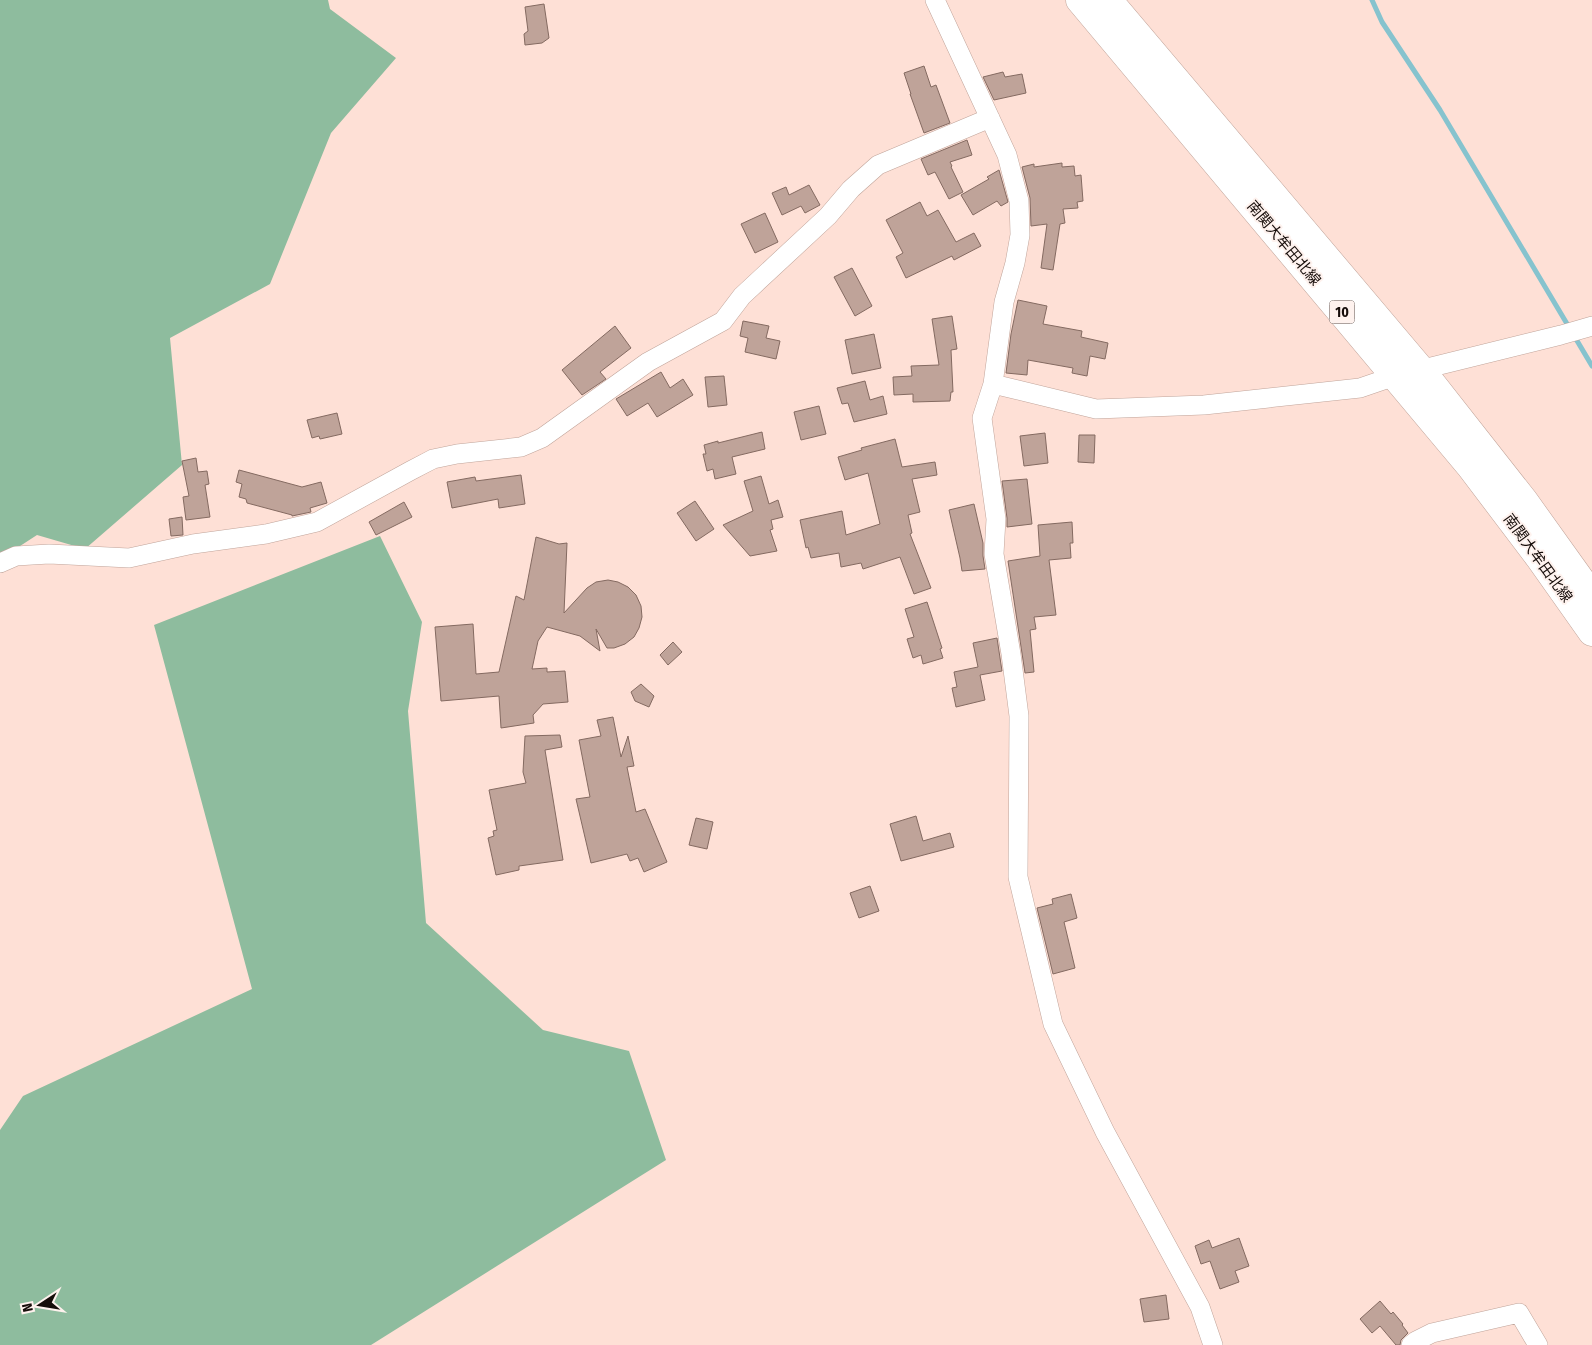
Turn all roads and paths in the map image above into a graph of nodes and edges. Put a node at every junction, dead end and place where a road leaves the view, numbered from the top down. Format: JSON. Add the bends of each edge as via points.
{"nodes":[{"id":1,"x":935,"y":0,"type":"edge"},
{"id":2,"x":1080,"y":0,"type":"edge"},
{"id":3,"x":1108,"y":0,"type":"edge"},
{"id":4,"x":990,"y":118,"type":"junction"},
{"id":5,"x":1586,"y":327,"type":"edge"},
{"id":6,"x":1408,"y":373,"type":"junction"},
{"id":7,"x":993,"y":384,"type":"junction"},
{"id":8,"x":0,"y":564,"type":"edge"},
{"id":9,"x":1592,"y":596,"type":"edge"},
{"id":10,"x":1592,"y":632,"type":"edge"},
{"id":11,"x":1213,"y":1345,"type":"edge"},
{"id":12,"x":1411,"y":1345,"type":"edge"},
{"id":13,"x":1538,"y":1345,"type":"edge"}],
"edges":[{"from":1,"to":4,"type":"street"},
{"from":2,"to":6,"type":"main road","name":"南関大牟田北線","number":"10"},
{"from":3,"to":6,"type":"main road","name":"南関大牟田北線","number":"10"},
{"from":4,"to":7,"type":"street","via":[[1007,155],[1019,201],[1020,235],[1004,302]]},
{"from":4,"to":8,"type":"street","via":[[878,165],[742,296],[723,321],[648,362],[542,438],[521,448],[433,459],[317,522],[266,534],[193,544],[129,558],[49,554],[16,556]]},
{"from":5,"to":6,"type":"street"},
{"from":6,"to":7,"type":"street","via":[[1360,388],[1204,405],[1096,409]]},
{"from":6,"to":9,"type":"main road","name":"南関大牟田北線","number":"10","via":[[1524,501]]},
{"from":6,"to":10,"type":"main road","name":"南関大牟田北線","number":"10","via":[[1471,467]]},
{"from":7,"to":11,"type":"street","via":[[982,418],[996,519],[994,554],[1019,716],[1018,877],[1053,1024],[1105,1132],[1200,1307]]},
{"from":12,"to":13,"type":"street","via":[[1432,1333],[1519,1313]]}]}
